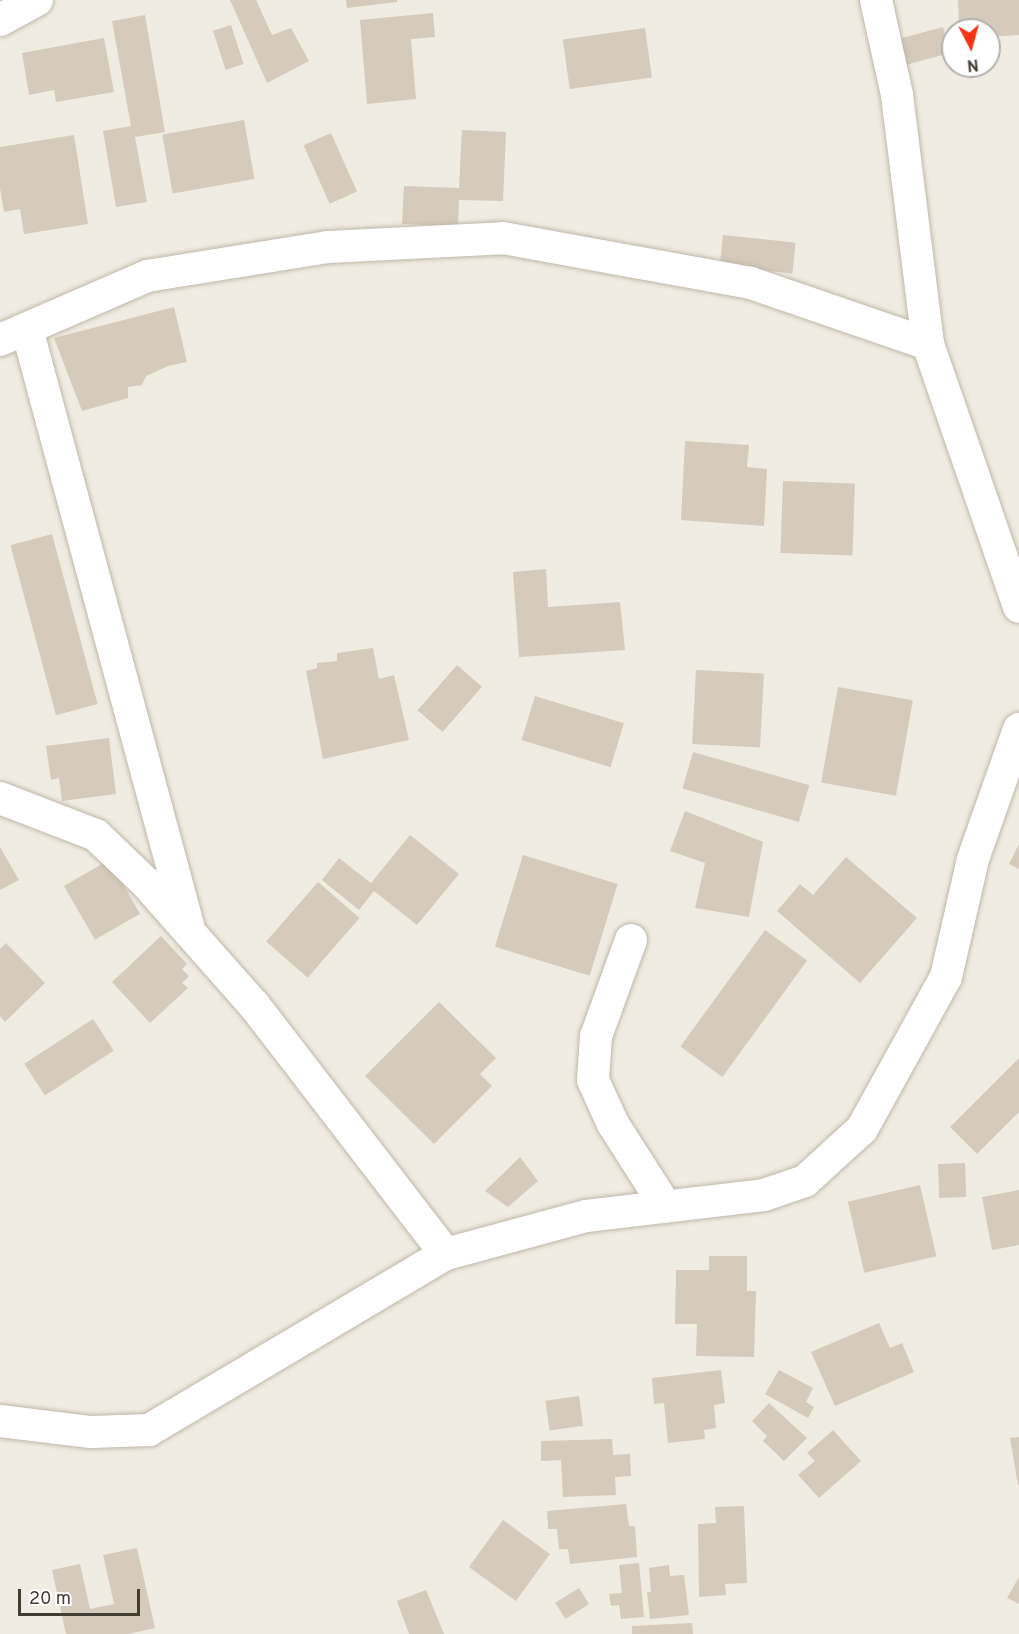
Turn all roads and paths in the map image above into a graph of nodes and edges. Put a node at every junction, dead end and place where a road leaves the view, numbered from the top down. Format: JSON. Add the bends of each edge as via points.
{"nodes":[{"id":1,"x":37,"y":0,"type":"edge"},
{"id":2,"x":876,"y":0,"type":"edge"},
{"id":3,"x":0,"y":20,"type":"edge"},
{"id":4,"x":13,"y":335,"type":"edge"},
{"id":5,"x":928,"y":344,"type":"junction"},
{"id":6,"x":1019,"y":607,"type":"edge"},
{"id":7,"x":1019,"y":729,"type":"edge"},
{"id":8,"x":0,"y":798,"type":"edge"},
{"id":9,"x":190,"y":932,"type":"junction"},
{"id":10,"x":631,"y":940,"type":"dead end"},
{"id":11,"x":666,"y":1208,"type":"junction"},
{"id":12,"x":446,"y":1254,"type":"junction"},
{"id":13,"x":0,"y":1421,"type":"edge"}],
"edges":[{"from":1,"to":3,"type":"street"},
{"from":2,"to":5,"type":"street","via":[[897,95]]},
{"from":4,"to":5,"type":"street","via":[[147,276],[328,247],[503,238],[751,283]]},
{"from":4,"to":9,"type":"street"},
{"from":5,"to":6,"type":"street"},
{"from":7,"to":11,"type":"street","via":[[974,859],[946,977],[862,1129],[805,1181],[764,1195]]},
{"from":8,"to":9,"type":"street","via":[[96,835]]},
{"from":9,"to":12,"type":"street","via":[[254,1005]]},
{"from":10,"to":11,"type":"street","via":[[596,1036],[592,1080],[613,1124]]},
{"from":11,"to":12,"type":"street","via":[[586,1216]]},
{"from":12,"to":13,"type":"street","via":[[149,1430],[91,1432]]}]}
